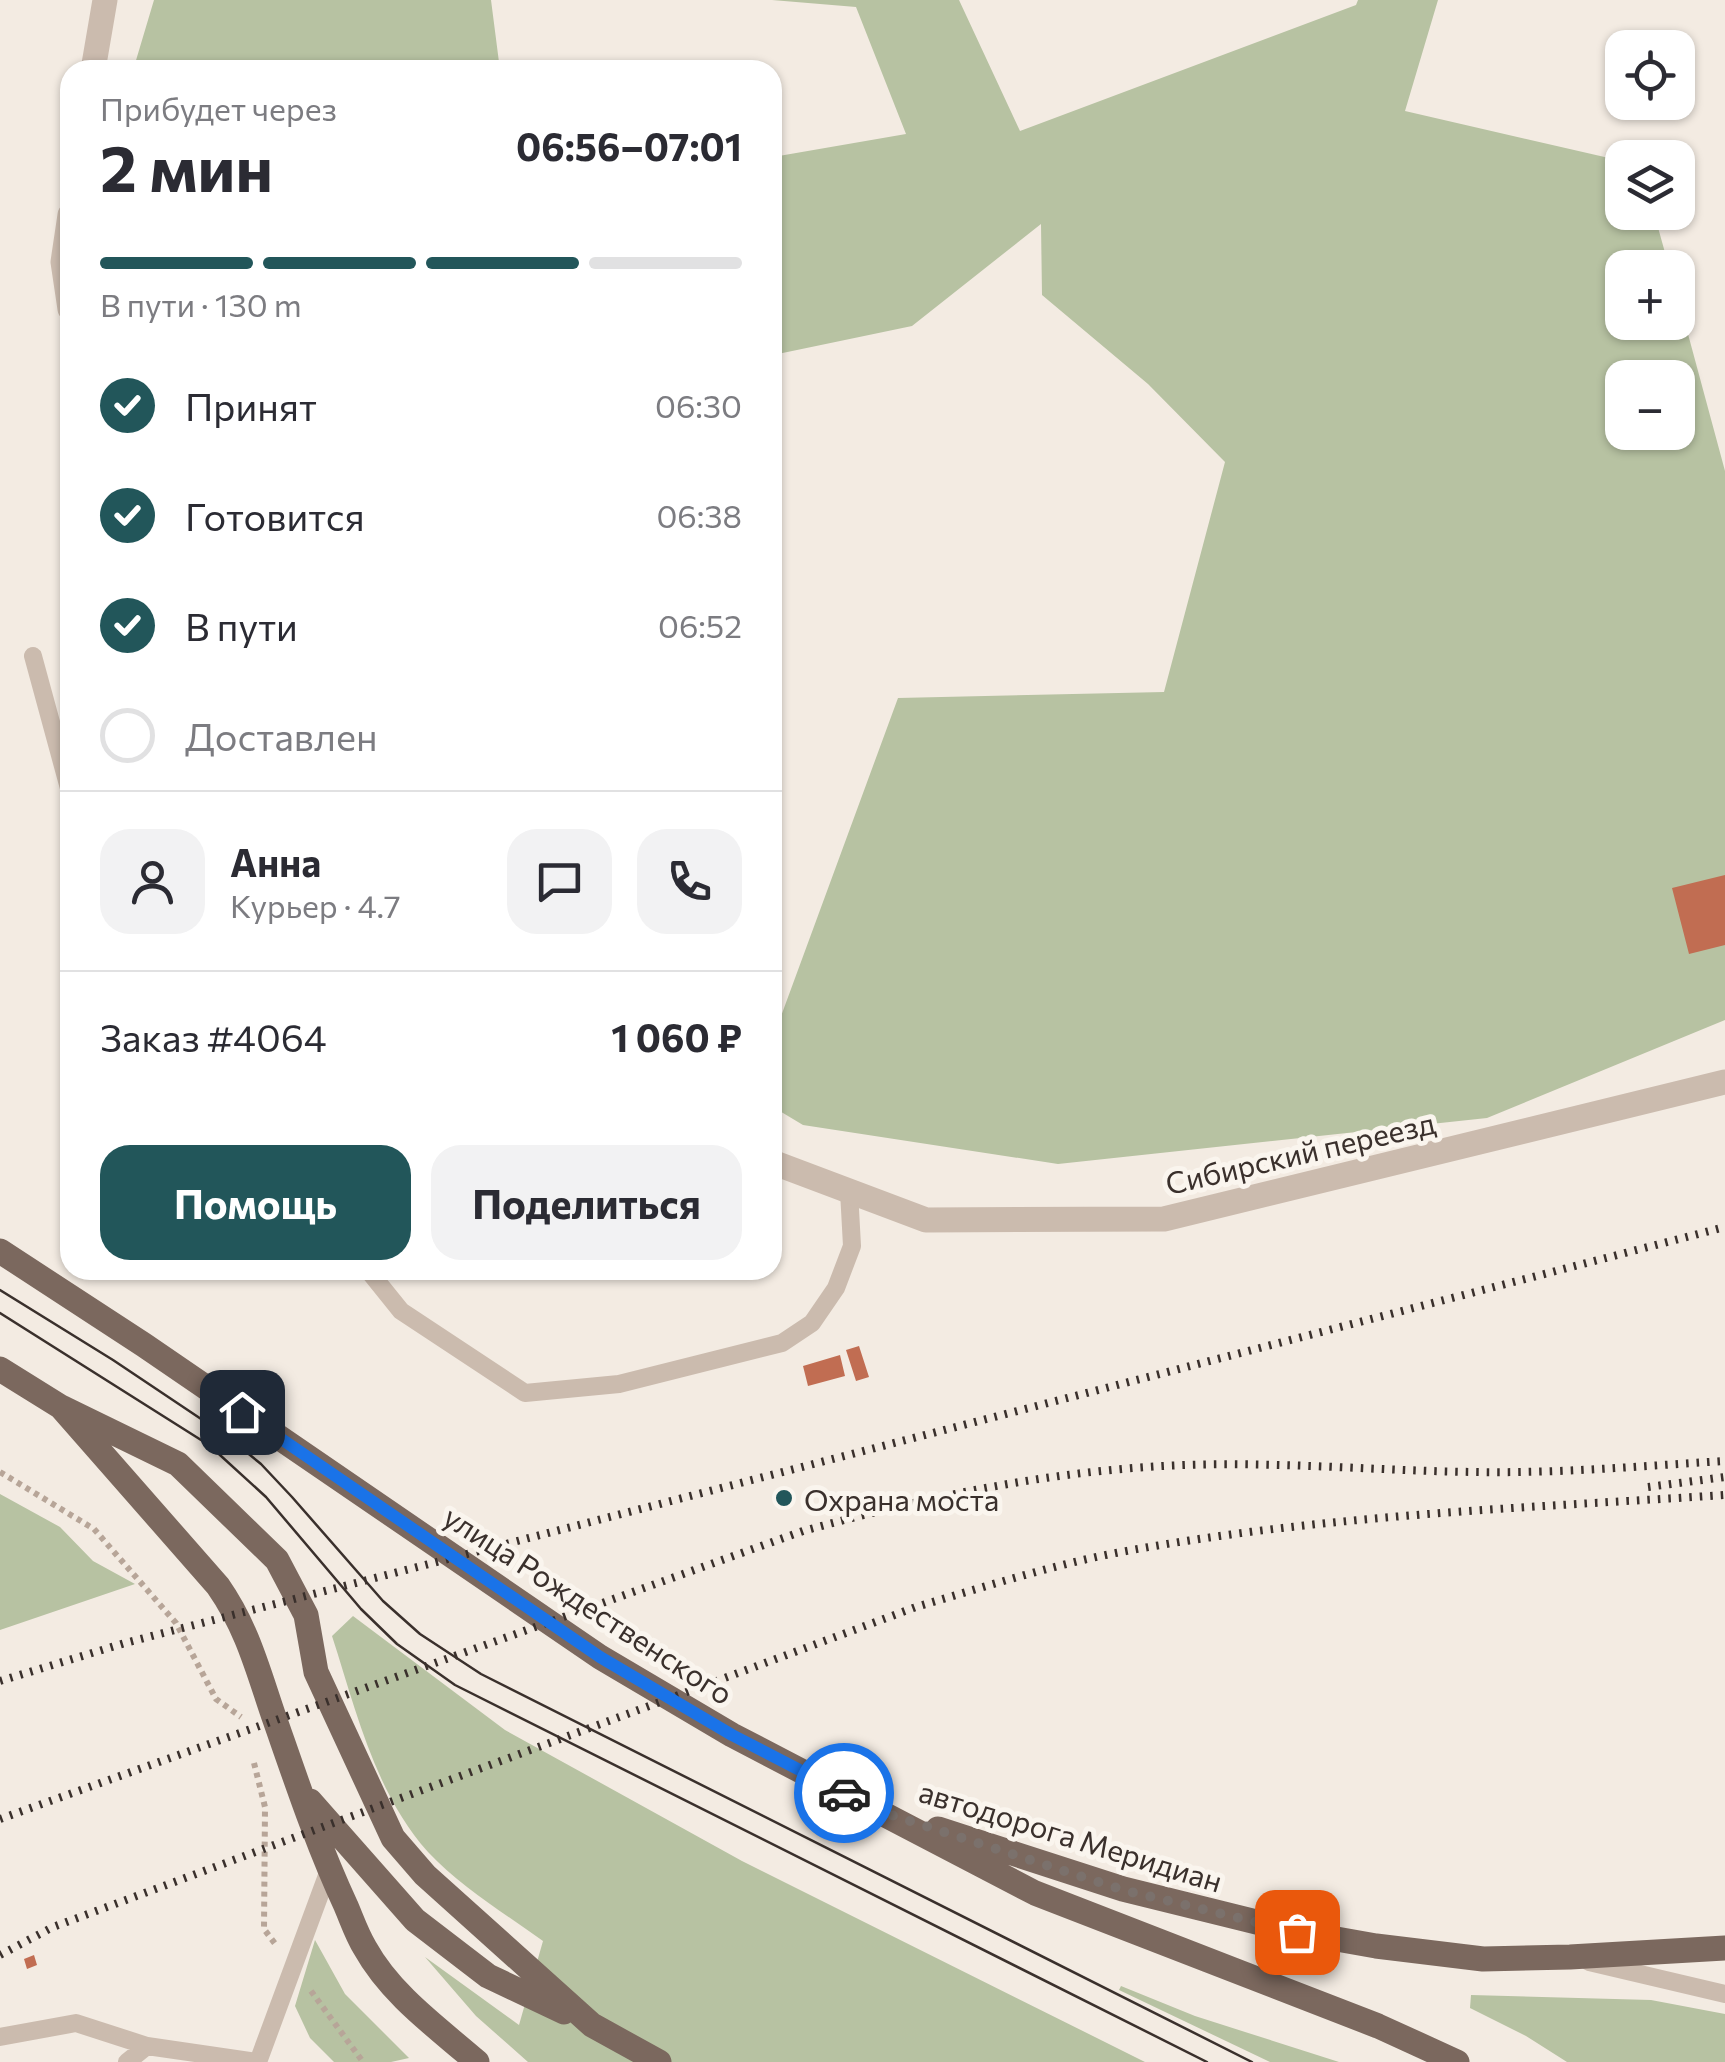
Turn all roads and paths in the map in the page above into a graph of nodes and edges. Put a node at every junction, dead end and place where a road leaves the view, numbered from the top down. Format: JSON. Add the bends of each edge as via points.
{"nodes":[{"id":1,"x":106,"y":0,"type":"edge"},
{"id":2,"x":95,"y":60,"type":"edge"},
{"id":3,"x":33,"y":656,"type":"dead end"},
{"id":4,"x":60,"y":755,"type":"edge"},
{"id":5,"x":1725,"y":1082,"type":"edge"},
{"id":6,"x":782,"y":1166,"type":"edge"},
{"id":7,"x":849,"y":1191,"type":"junction"},
{"id":8,"x":0,"y":1251,"type":"edge"},
{"id":9,"x":376,"y":1280,"type":"edge"},
{"id":10,"x":0,"y":1369,"type":"edge"},
{"id":11,"x":61,"y":1407,"type":"junction"},
{"id":12,"x":0,"y":1472,"type":"edge"},
{"id":13,"x":242,"y":1718,"type":"dead end"},
{"id":14,"x":251,"y":1754,"type":"dead end"},
{"id":15,"x":299,"y":1789,"type":"junction"},
{"id":16,"x":876,"y":1810,"type":"junction"},
{"id":17,"x":329,"y":1870,"type":"junction"},
{"id":18,"x":1725,"y":1948,"type":"edge"},
{"id":19,"x":1570,"y":1957,"type":"junction"},
{"id":20,"x":291,"y":1968,"type":"junction"},
{"id":21,"x":1725,"y":1994,"type":"edge"},
{"id":22,"x":592,"y":2025,"type":"junction"},
{"id":23,"x":0,"y":2037,"type":"edge"},
{"id":24,"x":147,"y":2046,"type":"junction"},
{"id":25,"x":127,"y":2062,"type":"edge"},
{"id":26,"x":257,"y":2062,"type":"edge"},
{"id":27,"x":363,"y":2062,"type":"edge"},
{"id":28,"x":478,"y":2062,"type":"edge"},
{"id":29,"x":659,"y":2062,"type":"edge"},
{"id":30,"x":1457,"y":2062,"type":"edge"}],
"edges":[{"from":1,"to":2,"type":"street"},
{"from":3,"to":4,"type":"lane"},
{"from":5,"to":7,"type":"street","name":"Сибирский переезд","via":[[1164,1219],[926,1220]]},
{"from":6,"to":7,"type":"street","name":"Сибирский переезд"},
{"from":7,"to":9,"type":"lane","via":[[852,1246],[812,1324],[782,1343],[619,1384],[525,1393],[401,1311]]},
{"from":8,"to":16,"type":"main road","name":"улица Рождественского","via":[[600,1657]]},
{"from":10,"to":11,"type":"main road"},
{"from":11,"to":15,"type":"main road","via":[[234,1610]]},
{"from":11,"to":22,"type":"main road","via":[[178,1464],[277,1560],[306,1615],[316,1672],[393,1838],[425,1876]]},
{"from":12,"to":13,"type":"path","via":[[94,1529],[176,1624],[216,1700]]},
{"from":14,"to":20,"type":"path","via":[[265,1808],[264,1929]]},
{"from":15,"to":17,"type":"main road"},
{"from":15,"to":22,"type":"main road","via":[[414,1920],[488,1976]]},
{"from":16,"to":19,"type":"main road","name":"автодорога Меридиан","via":[[1123,1890],[1297,1932],[1483,1959]]},
{"from":16,"to":30,"type":"main road","name":"улица Рождественского","via":[[1035,1892]]},
{"from":17,"to":20,"type":"lane"},
{"from":17,"to":28,"type":"main road","via":[[386,1980]]},
{"from":18,"to":19,"type":"main road","name":"автодорога Меридиан"},
{"from":19,"to":21,"type":"lane"},
{"from":20,"to":26,"type":"lane"},
{"from":20,"to":27,"type":"path"},
{"from":22,"to":29,"type":"main road"},
{"from":23,"to":24,"type":"lane","via":[[76,2023]]},
{"from":24,"to":25,"type":"lane"},
{"from":24,"to":26,"type":"lane"}]}
